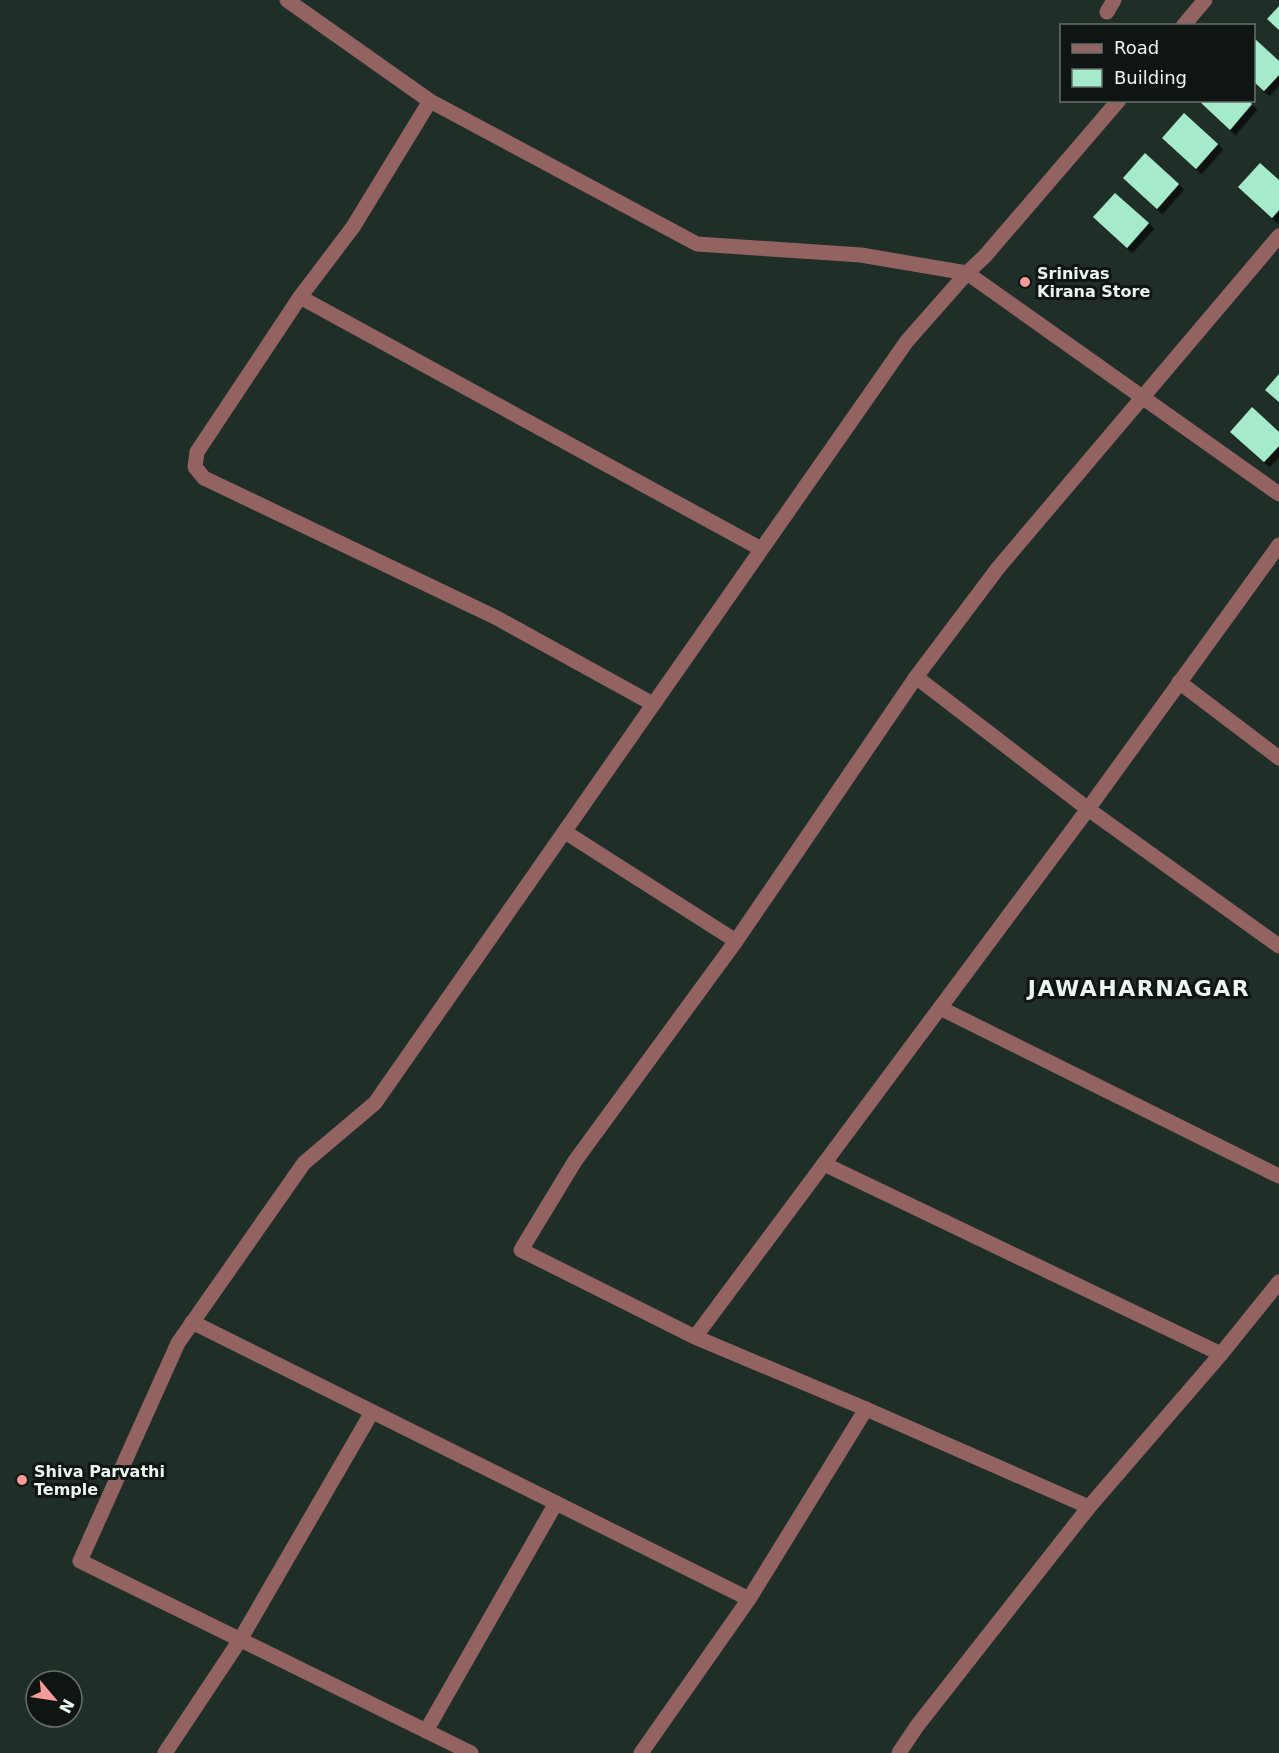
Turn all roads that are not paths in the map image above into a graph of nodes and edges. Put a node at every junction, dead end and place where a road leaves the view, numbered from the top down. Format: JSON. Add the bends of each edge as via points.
{"nodes":[{"id":1,"x":287,"y":0,"type":"edge"},
{"id":2,"x":1205,"y":0,"type":"edge"},
{"id":3,"x":1185,"y":24,"type":"edge"},
{"id":4,"x":430,"y":101,"type":"junction"},
{"id":5,"x":1117,"y":102,"type":"edge"},
{"id":6,"x":1279,"y":236,"type":"edge"},
{"id":7,"x":966,"y":273,"type":"junction"},
{"id":8,"x":300,"y":297,"type":"junction"},
{"id":9,"x":1142,"y":398,"type":"junction"},
{"id":10,"x":1279,"y":494,"type":"edge"},
{"id":11,"x":1279,"y":545,"type":"edge"},
{"id":12,"x":761,"y":549,"type":"junction"},
{"id":13,"x":916,"y":677,"type":"junction"},
{"id":14,"x":1179,"y":682,"type":"junction"},
{"id":15,"x":653,"y":704,"type":"junction"},
{"id":16,"x":1279,"y":758,"type":"edge"},
{"id":17,"x":1088,"y":809,"type":"junction"},
{"id":18,"x":564,"y":832,"type":"junction"},
{"id":19,"x":736,"y":941,"type":"junction"},
{"id":20,"x":1279,"y":946,"type":"edge"},
{"id":21,"x":940,"y":1008,"type":"junction"},
{"id":22,"x":824,"y":1164,"type":"junction"},
{"id":23,"x":1279,"y":1176,"type":"edge"},
{"id":24,"x":1279,"y":1282,"type":"edge"},
{"id":25,"x":192,"y":1322,"type":"junction"},
{"id":26,"x":695,"y":1337,"type":"junction"},
{"id":27,"x":1221,"y":1354,"type":"junction"},
{"id":28,"x":866,"y":1409,"type":"junction"},
{"id":29,"x":372,"y":1412,"type":"junction"},
{"id":30,"x":556,"y":1503,"type":"junction"},
{"id":31,"x":1089,"y":1507,"type":"junction"},
{"id":32,"x":749,"y":1599,"type":"junction"},
{"id":33,"x":240,"y":1640,"type":"junction"},
{"id":34,"x":426,"y":1731,"type":"junction"},
{"id":35,"x":165,"y":1753,"type":"edge"},
{"id":36,"x":471,"y":1753,"type":"edge"},
{"id":37,"x":641,"y":1753,"type":"edge"},
{"id":38,"x":899,"y":1753,"type":"edge"}],
"edges":[{"from":1,"to":4,"type":"street"},
{"from":2,"to":3,"type":"street"},
{"from":4,"to":7,"type":"street","via":[[697,244],[861,255]]},
{"from":4,"to":8,"type":"street","via":[[353,227]]},
{"from":5,"to":7,"type":"street"},
{"from":6,"to":9,"type":"street"},
{"from":7,"to":9,"type":"street"},
{"from":7,"to":12,"type":"street","via":[[907,341]]},
{"from":8,"to":12,"type":"street"},
{"from":8,"to":15,"type":"street","via":[[197,452],[195,467],[204,478],[495,617]]},
{"from":9,"to":10,"type":"street"},
{"from":9,"to":13,"type":"street","via":[[998,568]]},
{"from":11,"to":14,"type":"street"},
{"from":12,"to":15,"type":"street"},
{"from":13,"to":17,"type":"street"},
{"from":13,"to":19,"type":"street"},
{"from":14,"to":16,"type":"street"},
{"from":14,"to":17,"type":"street"},
{"from":15,"to":18,"type":"street"},
{"from":17,"to":20,"type":"street"},
{"from":17,"to":21,"type":"street"},
{"from":18,"to":19,"type":"street"},
{"from":18,"to":25,"type":"street","via":[[375,1103],[304,1163]]},
{"from":19,"to":26,"type":"street","via":[[575,1161],[520,1250]]},
{"from":21,"to":22,"type":"street"},
{"from":21,"to":23,"type":"street"},
{"from":22,"to":26,"type":"street"},
{"from":22,"to":27,"type":"street"},
{"from":24,"to":27,"type":"street"},
{"from":25,"to":29,"type":"street"},
{"from":25,"to":33,"type":"street","via":[[178,1343],[80,1561]]},
{"from":26,"to":28,"type":"street"},
{"from":27,"to":31,"type":"street"},
{"from":28,"to":31,"type":"street"},
{"from":28,"to":32,"type":"street"},
{"from":29,"to":30,"type":"street"},
{"from":29,"to":33,"type":"street"},
{"from":30,"to":32,"type":"street"},
{"from":30,"to":34,"type":"street"},
{"from":31,"to":38,"type":"street"},
{"from":32,"to":37,"type":"street"},
{"from":33,"to":34,"type":"street"},
{"from":33,"to":35,"type":"street"},
{"from":34,"to":36,"type":"street"}]}
